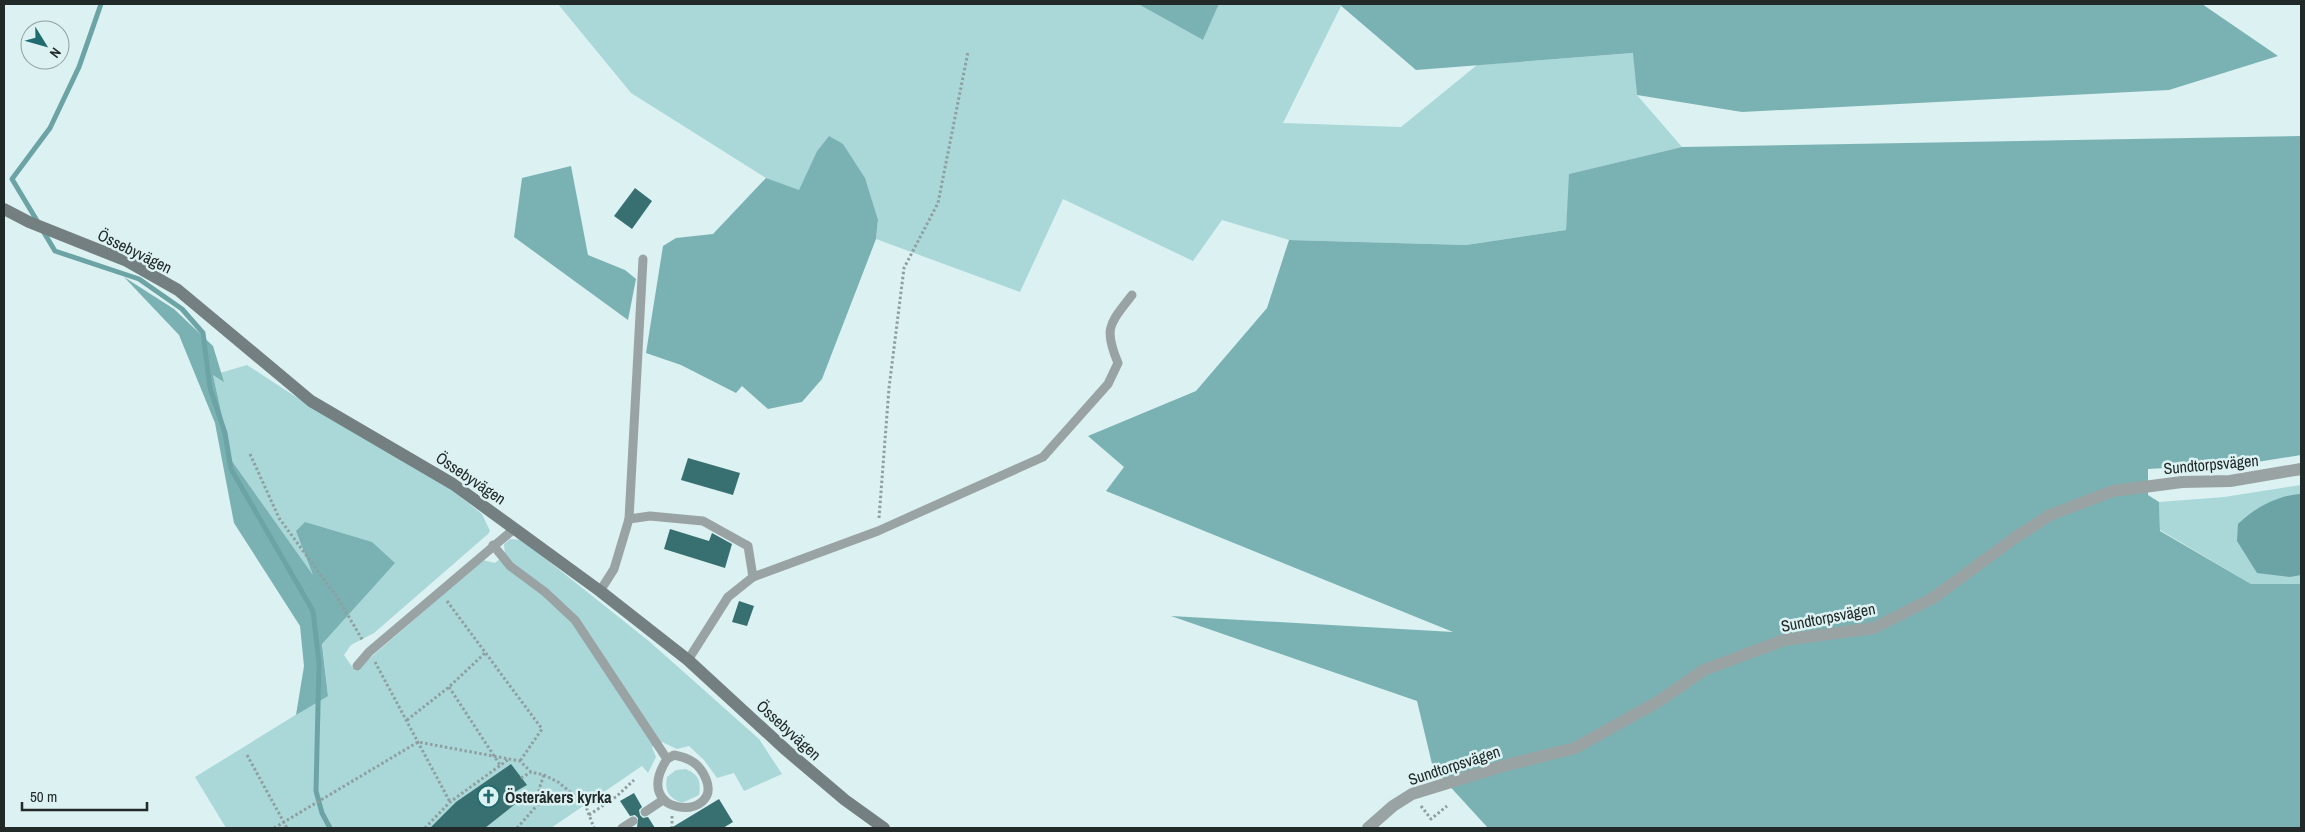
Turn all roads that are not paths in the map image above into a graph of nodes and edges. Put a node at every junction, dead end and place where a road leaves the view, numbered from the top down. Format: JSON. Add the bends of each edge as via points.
{"nodes":[{"id":1,"x":4,"y":208,"type":"edge"},
{"id":2,"x":643,"y":258,"type":"dead end"},
{"id":3,"x":1132,"y":295,"type":"dead end"},
{"id":4,"x":2301,"y":469,"type":"edge"},
{"id":5,"x":629,"y":518,"type":"junction"},
{"id":6,"x":514,"y":529,"type":"junction"},
{"id":7,"x":493,"y":545,"type":"junction"},
{"id":8,"x":753,"y":577,"type":"junction"},
{"id":9,"x":600,"y":591,"type":"junction"},
{"id":10,"x":688,"y":660,"type":"junction"},
{"id":11,"x":357,"y":666,"type":"dead end"},
{"id":12,"x":667,"y":759,"type":"junction"},
{"id":13,"x":663,"y":800,"type":"junction"},
{"id":14,"x":645,"y":812,"type":"dead end"},
{"id":15,"x":632,"y":820,"type":"dead end"},
{"id":16,"x":622,"y":828,"type":"edge"},
{"id":17,"x":884,"y":828,"type":"edge"},
{"id":18,"x":1368,"y":828,"type":"edge"}],
"edges":[{"from":1,"to":6,"type":"street","name":"Össebyvägen","via":[[29,222],[127,261],[178,290],[312,401],[446,479]]},
{"from":2,"to":5,"type":"lane"},
{"from":3,"to":8,"type":"lane","via":[[1111,323],[1109,342],[1118,363],[1108,384],[1043,457],[878,531]]},
{"from":4,"to":18,"type":"street","name":"Sundtorpsvägen","via":[[2230,481],[2182,482],[2113,491],[2050,515],[1933,598],[1874,628],[1784,640],[1704,670],[1659,701],[1575,748],[1412,794]]},
{"from":5,"to":8,"type":"lane","via":[[650,516],[703,521],[748,546]]},
{"from":5,"to":9,"type":"lane","via":[[614,569]]},
{"from":6,"to":7,"type":"lane"},
{"from":6,"to":9,"type":"street","name":"Össebyvägen"},
{"from":7,"to":11,"type":"lane"},
{"from":7,"to":12,"type":"lane","via":[[510,566],[575,620]]},
{"from":8,"to":10,"type":"lane","via":[[728,597]]},
{"from":9,"to":10,"type":"street","name":"Össebyvägen"},
{"from":10,"to":17,"type":"street","name":"Össebyvägen","via":[[786,750]]},
{"from":12,"to":13,"type":"lane","via":[[659,772],[658,789]]},
{"from":12,"to":13,"type":"lane","via":[[674,755],[687,758],[702,768],[709,786],[707,796],[699,805],[685,808],[671,806]]},
{"from":13,"to":14,"type":"lane"},
{"from":15,"to":16,"type":"lane"}]}
